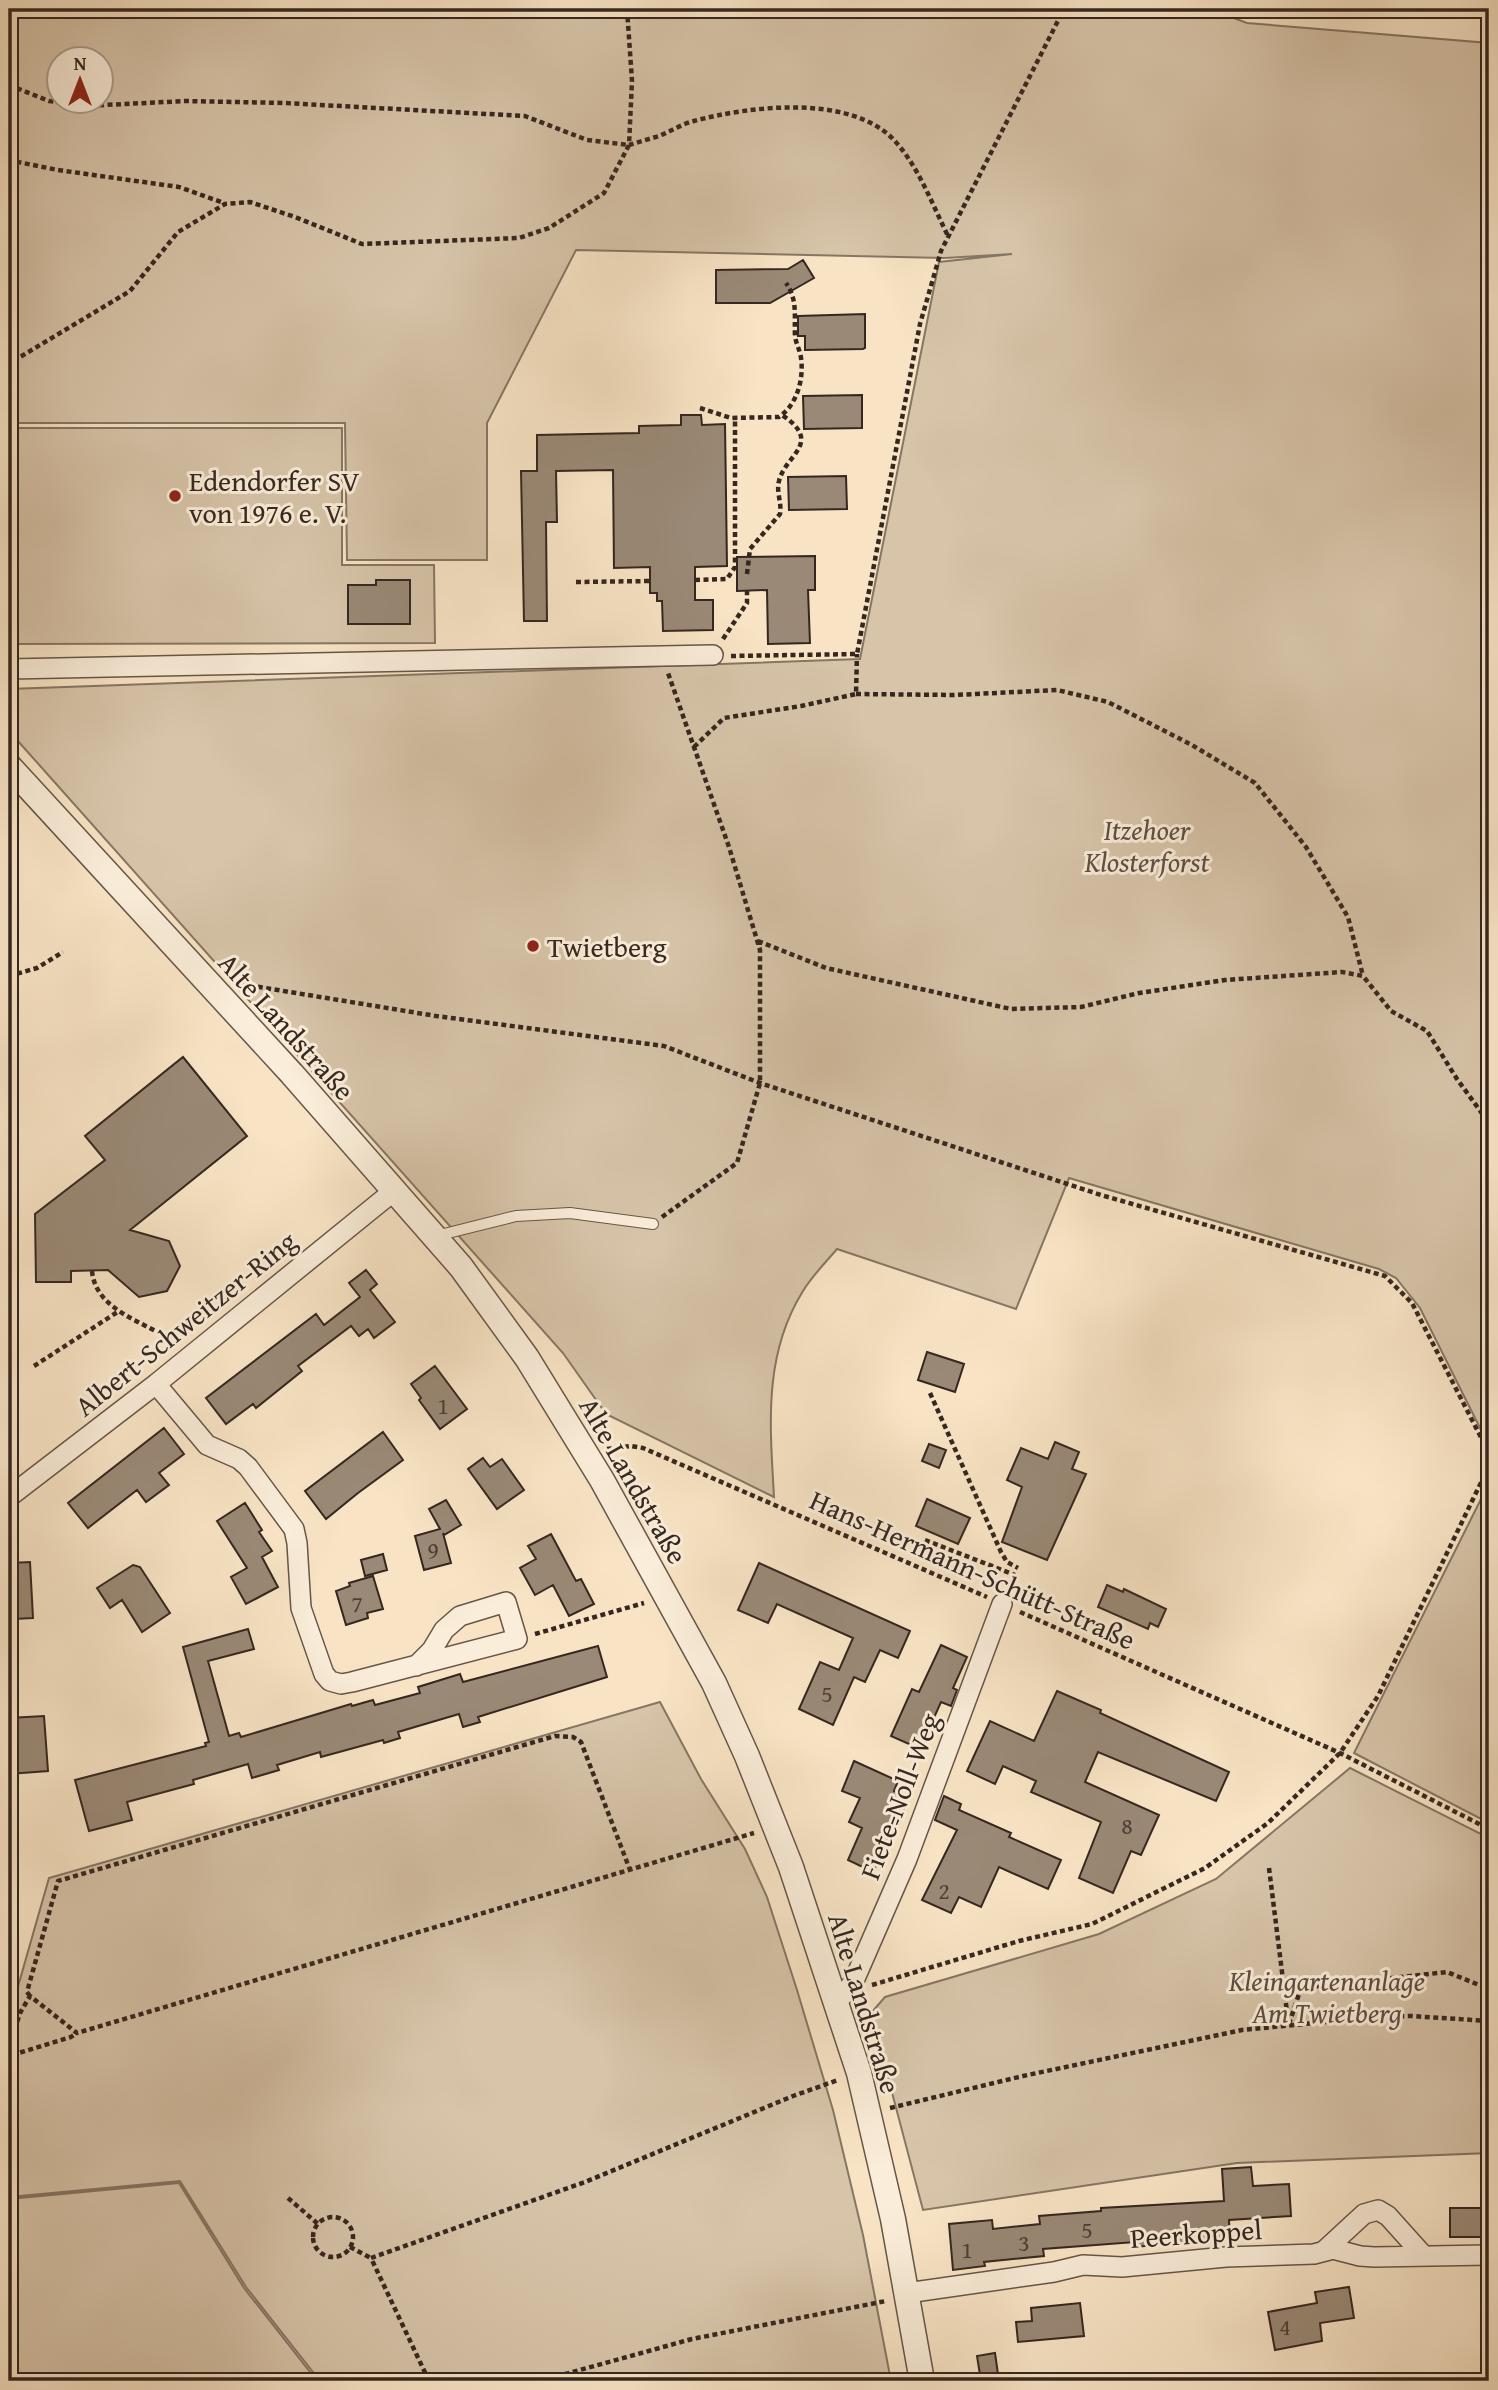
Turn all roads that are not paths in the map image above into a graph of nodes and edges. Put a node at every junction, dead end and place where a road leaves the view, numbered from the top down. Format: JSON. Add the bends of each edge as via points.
{"nodes":[{"id":1,"x":713,"y":655,"type":"road end"},
{"id":2,"x":9,"y":669,"type":"edge"},
{"id":3,"x":9,"y":766,"type":"edge"},
{"id":4,"x":394,"y":1190,"type":"junction"},
{"id":5,"x":653,"y":1224,"type":"road end"},
{"id":6,"x":435,"y":1236,"type":"junction"},
{"id":7,"x":156,"y":1384,"type":"junction"},
{"id":8,"x":9,"y":1497,"type":"edge"},
{"id":9,"x":1002,"y":1604,"type":"road end"},
{"id":10,"x":416,"y":1666,"type":"junction"},
{"id":11,"x":841,"y":1998,"type":"junction"},
{"id":12,"x":1325,"y":2250,"type":"junction"},
{"id":13,"x":1423,"y":2255,"type":"junction"},
{"id":14,"x":1489,"y":2255,"type":"edge"},
{"id":15,"x":907,"y":2295,"type":"junction"},
{"id":16,"x":922,"y":2381,"type":"edge"}],
"edges":[{"from":1,"to":2,"type":"street"},
{"from":3,"to":4,"type":"street","name":"Alte Landstraße"},
{"from":4,"to":6,"type":"street","name":"Alte Landstraße"},
{"from":4,"to":7,"type":"street","name":"Albert-Schweitzer-Ring"},
{"from":5,"to":6,"type":"lane","via":[[570,1213],[516,1216]]},
{"from":6,"to":11,"type":"street","name":"Alte Landstraße","via":[[504,1325],[667,1594],[725,1706]]},
{"from":7,"to":8,"type":"street","name":"Albert-Schweitzer-Ring"},
{"from":7,"to":10,"type":"street","via":[[207,1445],[248,1467],[294,1529],[301,1608],[330,1681],[352,1682]]},
{"from":9,"to":11,"type":"street","name":"Fiete-Noll-Weg","via":[[907,1859],[853,1983]]},
{"from":10,"to":10,"type":"street","via":[[460,1616],[506,1602],[517,1639]]},
{"from":11,"to":15,"type":"street","name":"Alte Landstraße"},
{"from":12,"to":13,"type":"street","name":"Peerkoppel","via":[[1374,2257]]},
{"from":12,"to":13,"type":"street","via":[[1364,2214],[1378,2210]]},
{"from":12,"to":15,"type":"street","name":"Peerkoppel","via":[[1122,2267],[1083,2264]]},
{"from":13,"to":14,"type":"street","name":"Peerkoppel"},
{"from":15,"to":16,"type":"street","name":"Alte Landstraße"}]}
